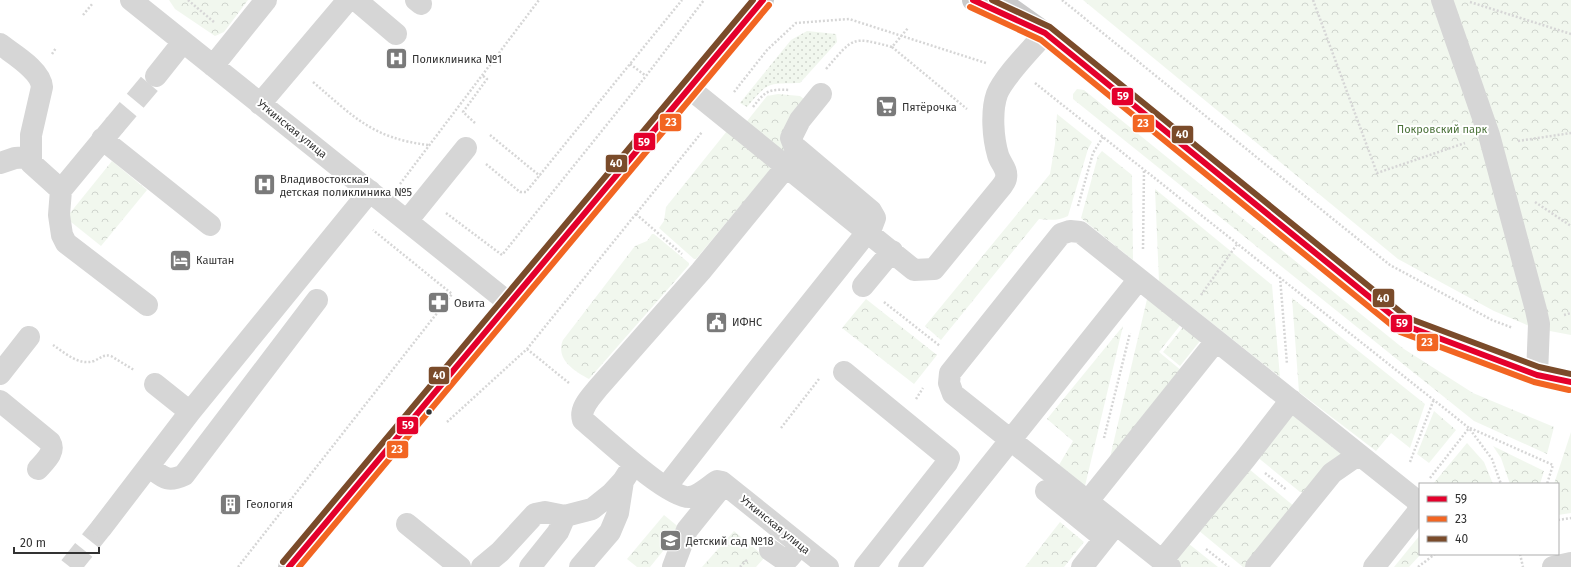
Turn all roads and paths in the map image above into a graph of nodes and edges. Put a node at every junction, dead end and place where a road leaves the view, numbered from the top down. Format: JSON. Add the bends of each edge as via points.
{"nodes":[{"id":1,"x":131,"y":0,"type":"edge"},
{"id":2,"x":188,"y":0,"type":"edge"},
{"id":3,"x":266,"y":0,"type":"edge"},
{"id":4,"x":348,"y":0,"type":"edge"},
{"id":5,"x":356,"y":0,"type":"edge"},
{"id":6,"x":539,"y":0,"type":"edge"},
{"id":7,"x":682,"y":0,"type":"edge"},
{"id":8,"x":704,"y":0,"type":"edge"},
{"id":9,"x":763,"y":0,"type":"edge"},
{"id":10,"x":974,"y":0,"type":"edge"},
{"id":11,"x":999,"y":0,"type":"edge"},
{"id":12,"x":1012,"y":0,"type":"edge"},
{"id":13,"x":1062,"y":0,"type":"edge"},
{"id":14,"x":1313,"y":0,"type":"edge"},
{"id":15,"x":1442,"y":0,"type":"edge"},
{"id":16,"x":1465,"y":0,"type":"edge"},
{"id":17,"x":93,"y":3,"type":"dead end"},
{"id":18,"x":201,"y":10,"type":"dead end"},
{"id":19,"x":82,"y":15,"type":"dead end"},
{"id":20,"x":908,"y":28,"type":"dead end"},
{"id":21,"x":1045,"y":33,"type":"junction"},
{"id":22,"x":396,"y":34,"type":"dead end"},
{"id":23,"x":1571,"y":34,"type":"edge"},
{"id":24,"x":901,"y":36,"type":"junction"},
{"id":25,"x":184,"y":42,"type":"junction"},
{"id":26,"x":0,"y":44,"type":"edge"},
{"id":27,"x":892,"y":47,"type":"junction"},
{"id":28,"x":630,"y":64,"type":"junction"},
{"id":29,"x":292,"y":65,"type":"junction"},
{"id":30,"x":213,"y":66,"type":"junction"},
{"id":31,"x":1013,"y":71,"type":"junction"},
{"id":32,"x":823,"y":72,"type":"dead end"},
{"id":33,"x":482,"y":75,"type":"junction"},
{"id":34,"x":156,"y":76,"type":"tunnel mouth"},
{"id":35,"x":646,"y":76,"type":"junction"},
{"id":36,"x":689,"y":88,"type":"junction"},
{"id":37,"x":821,"y":94,"type":"dead end"},
{"id":38,"x":260,"y":104,"type":"junction"},
{"id":39,"x":964,"y":107,"type":"dead end"},
{"id":40,"x":718,"y":112,"type":"junction"},
{"id":41,"x":475,"y":124,"type":"dead end"},
{"id":42,"x":487,"y":133,"type":"dead end"},
{"id":43,"x":1571,"y":133,"type":"edge"},
{"id":44,"x":1103,"y":137,"type":"junction"},
{"id":45,"x":1490,"y":140,"type":"junction"},
{"id":46,"x":429,"y":145,"type":"junction"},
{"id":47,"x":466,"y":148,"type":"joint"},
{"id":48,"x":30,"y":157,"type":"junction"},
{"id":49,"x":0,"y":163,"type":"edge"},
{"id":50,"x":786,"y":166,"type":"junction"},
{"id":51,"x":1144,"y":170,"type":"junction"},
{"id":52,"x":540,"y":176,"type":"junction"},
{"id":53,"x":61,"y":190,"type":"junction"},
{"id":54,"x":378,"y":198,"type":"junction"},
{"id":55,"x":426,"y":198,"type":"junction"},
{"id":56,"x":352,"y":214,"type":"junction"},
{"id":57,"x":636,"y":214,"type":"junction"},
{"id":58,"x":407,"y":221,"type":"junction"},
{"id":59,"x":210,"y":225,"type":"dead end"},
{"id":60,"x":1070,"y":231,"type":"junction"},
{"id":61,"x":869,"y":233,"type":"junction"},
{"id":62,"x":1238,"y":243,"type":"junction"},
{"id":63,"x":892,"y":251,"type":"junction"},
{"id":64,"x":701,"y":271,"type":"junction"},
{"id":65,"x":1280,"y":276,"type":"junction"},
{"id":66,"x":1141,"y":281,"type":"junction"},
{"id":67,"x":863,"y":286,"type":"joint"},
{"id":68,"x":317,"y":300,"type":"dead end"},
{"id":69,"x":1196,"y":301,"type":"dead end"},
{"id":70,"x":509,"y":303,"type":"junction"},
{"id":71,"x":147,"y":305,"type":"dead end"},
{"id":72,"x":918,"y":328,"type":"dead end"},
{"id":73,"x":1132,"y":328,"type":"dead end"},
{"id":74,"x":29,"y":337,"type":"joint"},
{"id":75,"x":1539,"y":339,"type":"junction"},
{"id":76,"x":1216,"y":341,"type":"junction"},
{"id":77,"x":527,"y":349,"type":"junction"},
{"id":78,"x":114,"y":357,"type":"dead end"},
{"id":79,"x":844,"y":372,"type":"joint"},
{"id":80,"x":0,"y":374,"type":"edge"},
{"id":81,"x":1537,"y":375,"type":"junction"},
{"id":82,"x":1571,"y":382,"type":"edge"},
{"id":83,"x":155,"y":384,"type":"dead end"},
{"id":84,"x":572,"y":386,"type":"dead end"},
{"id":85,"x":1434,"y":399,"type":"junction"},
{"id":86,"x":1290,"y":400,"type":"junction"},
{"id":87,"x":0,"y":402,"type":"edge"},
{"id":88,"x":190,"y":412,"type":"junction"},
{"id":89,"x":441,"y":427,"type":"dead end"},
{"id":90,"x":781,"y":428,"type":"dead end"},
{"id":91,"x":1469,"y":428,"type":"junction"},
{"id":92,"x":1010,"y":439,"type":"junction"},
{"id":93,"x":1103,"y":441,"type":"dead end"},
{"id":94,"x":1358,"y":455,"type":"junction"},
{"id":95,"x":150,"y":467,"type":"junction"},
{"id":96,"x":38,"y":469,"type":"dead end"},
{"id":97,"x":629,"y":472,"type":"junction"},
{"id":98,"x":723,"y":483,"type":"junction"},
{"id":99,"x":1425,"y":483,"type":"edge"},
{"id":100,"x":1501,"y":483,"type":"edge"},
{"id":101,"x":1547,"y":483,"type":"edge"},
{"id":102,"x":666,"y":487,"type":"junction"},
{"id":103,"x":1400,"y":487,"type":"junction"},
{"id":104,"x":1046,"y":491,"type":"dead end"},
{"id":105,"x":1088,"y":501,"type":"junction"},
{"id":106,"x":565,"y":516,"type":"junction"},
{"id":107,"x":1571,"y":518,"type":"edge"},
{"id":108,"x":1559,"y":520,"type":"edge"},
{"id":109,"x":406,"y":524,"type":"dead end"},
{"id":110,"x":102,"y":527,"type":"tunnel mouth"},
{"id":111,"x":1110,"y":531,"type":"junction"},
{"id":112,"x":800,"y":544,"type":"junction"},
{"id":113,"x":1206,"y":549,"type":"dead end"},
{"id":114,"x":770,"y":550,"type":"dead end"},
{"id":115,"x":1434,"y":555,"type":"edge"},
{"id":116,"x":1520,"y":555,"type":"edge"},
{"id":117,"x":1571,"y":563,"type":"edge"},
{"id":118,"x":1166,"y":564,"type":"edge"},
{"id":119,"x":1084,"y":566,"type":"edge"},
{"id":120,"x":238,"y":567,"type":"edge"},
{"id":121,"x":289,"y":567,"type":"edge"},
{"id":122,"x":460,"y":567,"type":"edge"},
{"id":123,"x":482,"y":567,"type":"edge"},
{"id":124,"x":530,"y":567,"type":"edge"},
{"id":125,"x":580,"y":567,"type":"edge"},
{"id":126,"x":673,"y":567,"type":"edge"},
{"id":127,"x":828,"y":567,"type":"edge"},
{"id":128,"x":865,"y":567,"type":"edge"},
{"id":129,"x":909,"y":567,"type":"edge"},
{"id":130,"x":1229,"y":567,"type":"edge"},
{"id":131,"x":1256,"y":567,"type":"edge"},
{"id":132,"x":1374,"y":567,"type":"edge"},
{"id":133,"x":1418,"y":567,"type":"edge"},
{"id":134,"x":1523,"y":567,"type":"edge"},
{"id":135,"x":1553,"y":567,"type":"edge"}],
"edges":[{"from":1,"to":25,"type":"street","name":"Уткинская улица"},
{"from":2,"to":18,"type":"path"},
{"from":3,"to":30,"type":"street"},
{"from":4,"to":29,"type":"street"},
{"from":5,"to":22,"type":"street"},
{"from":6,"to":33,"type":"path"},
{"from":7,"to":28,"type":"path"},
{"from":8,"to":35,"type":"path"},
{"from":9,"to":36,"type":"main road"},
{"from":10,"to":21,"type":"main road"},
{"from":11,"to":21,"type":"main road"},
{"from":12,"to":21,"type":"main road"},
{"from":13,"to":75,"type":"path","via":[[1390,265],[1492,320]]},
{"from":14,"to":45,"type":"path","via":[[1377,173]]},
{"from":15,"to":45,"type":"street"},
{"from":16,"to":23,"type":"path"},
{"from":17,"to":19,"type":"path"},
{"from":20,"to":24,"type":"path"},
{"from":21,"to":31,"type":"street"},
{"from":21,"to":81,"type":"main road","via":[[1404,325]]},
{"from":24,"to":27,"type":"path"},
{"from":24,"to":31,"type":"path"},
{"from":24,"to":40,"type":"path","via":[[849,19],[796,23],[768,50]]},
{"from":25,"to":30,"type":"street","name":"Уткинская улица"},
{"from":25,"to":34,"type":"street"},
{"from":26,"to":48,"type":"street","via":[[37,73],[42,80],[31,135]]},
{"from":27,"to":32,"type":"path","via":[[863,40],[854,41],[847,45]]},
{"from":27,"to":39,"type":"path"},
{"from":28,"to":35,"type":"path"},
{"from":28,"to":52,"type":"path"},
{"from":29,"to":38,"type":"street"},
{"from":29,"to":46,"type":"path","via":[[360,122],[375,131],[398,140]]},
{"from":30,"to":38,"type":"street","name":"Уткинская улица"},
{"from":31,"to":44,"type":"path","via":[[1035,83]]},
{"from":31,"to":63,"type":"street","via":[[997,94],[994,113],[994,137],[998,156],[1006,171],[1002,186],[934,269],[914,270]]},
{"from":33,"to":41,"type":"path","via":[[487,79],[463,112]]},
{"from":33,"to":46,"type":"path"},
{"from":35,"to":55,"type":"path","via":[[502,255]]},
{"from":36,"to":40,"type":"street"},
{"from":36,"to":70,"type":"main road"},
{"from":37,"to":61,"type":"street","via":[[800,120],[791,138],[799,152],[871,211],[875,218]]},
{"from":38,"to":54,"type":"street","name":"Уткинская улица"},
{"from":40,"to":50,"type":"street"},
{"from":40,"to":57,"type":"path"},
{"from":42,"to":52,"type":"path"},
{"from":43,"to":45,"type":"path"},
{"from":44,"to":51,"type":"path"},
{"from":44,"to":60,"type":"path","via":[[1093,153]]},
{"from":45,"to":75,"type":"street","via":[[1536,310]]},
{"from":46,"to":54,"type":"path"},
{"from":47,"to":52,"type":"path","via":[[520,192],[526,192]]},
{"from":47,"to":55,"type":"street"},
{"from":48,"to":49,"type":"street"},
{"from":48,"to":53,"type":"street","via":[[31,163]]},
{"from":50,"to":61,"type":"street"},
{"from":50,"to":64,"type":"street"},
{"from":51,"to":62,"type":"path"},
{"from":51,"to":66,"type":"path"},
{"from":53,"to":59,"type":"street","via":[[108,133]]},
{"from":53,"to":71,"type":"street","via":[[59,215],[66,243]]},
{"from":54,"to":56,"type":"street"},
{"from":54,"to":58,"type":"street","name":"Уткинская улица"},
{"from":55,"to":58,"type":"street"},
{"from":56,"to":88,"type":"street"},
{"from":56,"to":120,"type":"path","via":[[452,294]]},
{"from":57,"to":64,"type":"path"},
{"from":57,"to":77,"type":"path"},
{"from":58,"to":70,"type":"street","name":"Уткинская улица"},
{"from":60,"to":66,"type":"street","via":[[1080,232]]},
{"from":60,"to":92,"type":"street","via":[[1061,234],[950,372],[949,383],[953,394]]},
{"from":61,"to":63,"type":"street"},
{"from":61,"to":102,"type":"street"},
{"from":62,"to":65,"type":"path"},
{"from":62,"to":69,"type":"path"},
{"from":63,"to":67,"type":"street"},
{"from":64,"to":97,"type":"street","via":[[598,388],[583,409],[583,420]]},
{"from":65,"to":85,"type":"path"},
{"from":65,"to":86,"type":"path"},
{"from":66,"to":76,"type":"street"},
{"from":66,"to":92,"type":"street"},
{"from":67,"to":72,"type":"path"},
{"from":68,"to":95,"type":"street","via":[[184,475],[174,480],[165,479]]},
{"from":70,"to":121,"type":"main road"},
{"from":73,"to":93,"type":"path"},
{"from":74,"to":78,"type":"path","via":[[38,335],[82,362],[95,361],[107,355]]},
{"from":74,"to":80,"type":"street"},
{"from":75,"to":81,"type":"street"},
{"from":76,"to":86,"type":"street"},
{"from":76,"to":105,"type":"street"},
{"from":77,"to":84,"type":"path"},
{"from":77,"to":89,"type":"path"},
{"from":79,"to":90,"type":"path","via":[[834,368],[825,372]]},
{"from":79,"to":128,"type":"street","via":[[949,458]]},
{"from":81,"to":82,"type":"main road"},
{"from":83,"to":88,"type":"street"},
{"from":85,"to":91,"type":"path"},
{"from":85,"to":103,"type":"path"},
{"from":86,"to":94,"type":"street"},
{"from":86,"to":118,"type":"street"},
{"from":87,"to":96,"type":"street","via":[[53,446]]},
{"from":88,"to":95,"type":"street"},
{"from":91,"to":99,"type":"path"},
{"from":91,"to":100,"type":"path","via":[[1492,459]]},
{"from":91,"to":101,"type":"path","via":[[1553,466]]},
{"from":92,"to":105,"type":"street"},
{"from":92,"to":129,"type":"street"},
{"from":94,"to":103,"type":"street"},
{"from":94,"to":131,"type":"street","via":[[1332,473]]},
{"from":95,"to":110,"type":"street"},
{"from":97,"to":102,"type":"street"},
{"from":97,"to":106,"type":"street","via":[[612,493],[592,509]]},
{"from":97,"to":125,"type":"street","via":[[610,532]]},
{"from":98,"to":102,"type":"street","via":[[717,481],[691,497],[682,496]]},
{"from":98,"to":112,"type":"street","name":"Уткинская улица"},
{"from":98,"to":126,"type":"street","via":[[687,530]]},
{"from":103,"to":132,"type":"street","via":[[1416,500],[1418,513]]},
{"from":104,"to":111,"type":"street"},
{"from":105,"to":111,"type":"street"},
{"from":106,"to":123,"type":"street","via":[[546,512],[535,514],[500,552]]},
{"from":106,"to":124,"type":"street","via":[[558,532]]},
{"from":107,"to":108,"type":"path"},
{"from":109,"to":122,"type":"street"},
{"from":111,"to":118,"type":"street"},
{"from":111,"to":119,"type":"street"},
{"from":112,"to":114,"type":"street","via":[[789,558],[783,559]]},
{"from":112,"to":127,"type":"street","name":"Уткинская улица"},
{"from":113,"to":130,"type":"path"},
{"from":115,"to":133,"type":"path"},
{"from":116,"to":134,"type":"path"},
{"from":117,"to":135,"type":"street"}]}
